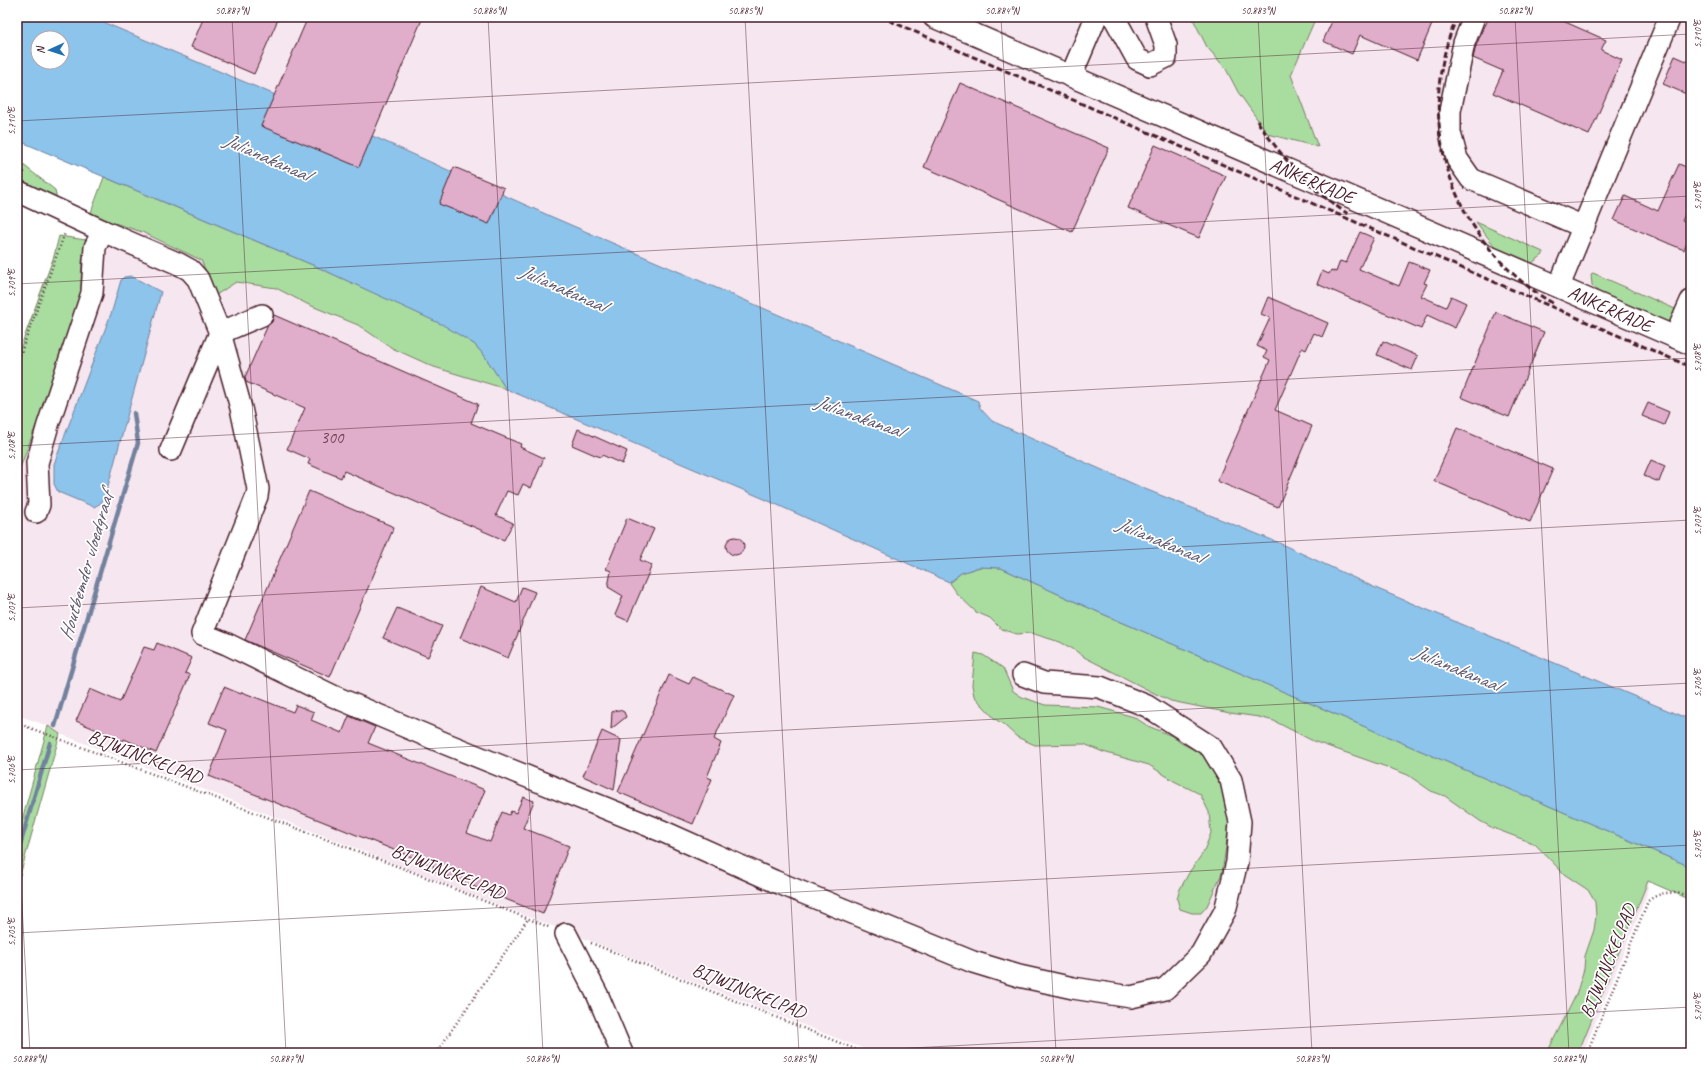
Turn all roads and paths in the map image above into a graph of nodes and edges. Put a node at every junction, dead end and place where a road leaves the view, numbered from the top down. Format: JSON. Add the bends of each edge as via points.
{"nodes":[{"id":1,"x":934,"y":17,"type":"edge"},
{"id":2,"x":1096,"y":17,"type":"edge"},
{"id":3,"x":1114,"y":17,"type":"edge"},
{"id":4,"x":1156,"y":17,"type":"edge"},
{"id":5,"x":1474,"y":17,"type":"edge"},
{"id":6,"x":1670,"y":17,"type":"edge"},
{"id":7,"x":1071,"y":76,"type":"junction"},
{"id":8,"x":17,"y":191,"type":"edge"},
{"id":9,"x":71,"y":216,"type":"junction"},
{"id":10,"x":1584,"y":227,"type":"junction"},
{"id":11,"x":103,"y":231,"type":"junction"},
{"id":12,"x":1559,"y":286,"type":"junction"},
{"id":13,"x":1691,"y":301,"type":"edge"},
{"id":14,"x":262,"y":316,"type":"dead end"},
{"id":15,"x":220,"y":333,"type":"junction"},
{"id":16,"x":1683,"y":340,"type":"edge"},
{"id":17,"x":17,"y":363,"type":"edge"},
{"id":18,"x":172,"y":450,"type":"dead end"},
{"id":19,"x":36,"y":512,"type":"dead end"},
{"id":20,"x":1023,"y":676,"type":"dead end"},
{"id":21,"x":17,"y":723,"type":"edge"},
{"id":22,"x":1691,"y":896,"type":"edge"},
{"id":23,"x":528,"y":919,"type":"junction"},
{"id":24,"x":566,"y":934,"type":"junction"},
{"id":25,"x":436,"y":1053,"type":"edge"},
{"id":26,"x":622,"y":1053,"type":"edge"},
{"id":27,"x":865,"y":1053,"type":"edge"},
{"id":28,"x":1587,"y":1053,"type":"edge"}],
"edges":[{"from":1,"to":7,"type":"street","name":"ANKERKADE"},
{"from":2,"to":7,"type":"street"},
{"from":3,"to":4,"type":"street","via":[[1136,59],[1150,65],[1166,57],[1166,44]]},
{"from":5,"to":10,"type":"street","via":[[1464,43],[1450,111],[1450,134],[1457,159],[1471,179]]},
{"from":6,"to":10,"type":"street"},
{"from":7,"to":12,"type":"street","name":"ANKERKADE"},
{"from":8,"to":9,"type":"street"},
{"from":9,"to":11,"type":"street"},
{"from":9,"to":17,"type":"path"},
{"from":10,"to":12,"type":"street"},
{"from":11,"to":15,"type":"street","via":[[190,270],[198,279]]},
{"from":11,"to":19,"type":"street","via":[[95,247],[92,293],[37,463],[39,505]]},
{"from":12,"to":16,"type":"street","name":"ANKERKADE"},
{"from":13,"to":16,"type":"street"},
{"from":14,"to":15,"type":"street"},
{"from":15,"to":18,"type":"street"},
{"from":15,"to":20,"type":"street","via":[[241,408],[258,489],[202,634],[340,699],[973,962],[1073,988],[1131,997],[1165,989],[1201,954],[1225,911],[1237,862],[1240,822],[1231,780],[1211,747],[1147,706],[1100,686],[1044,683]]},
{"from":21,"to":23,"type":"path","name":"BIJWINCKELPAD"},
{"from":22,"to":28,"type":"path","name":"BIJWINCKELPAD","via":[[1670,892],[1662,893],[1648,901]]},
{"from":23,"to":24,"type":"path","name":"BIJWINCKELPAD"},
{"from":23,"to":25,"type":"path"},
{"from":24,"to":26,"type":"street","via":[[598,996]]},
{"from":24,"to":27,"type":"path","name":"BIJWINCKELPAD"}]}
